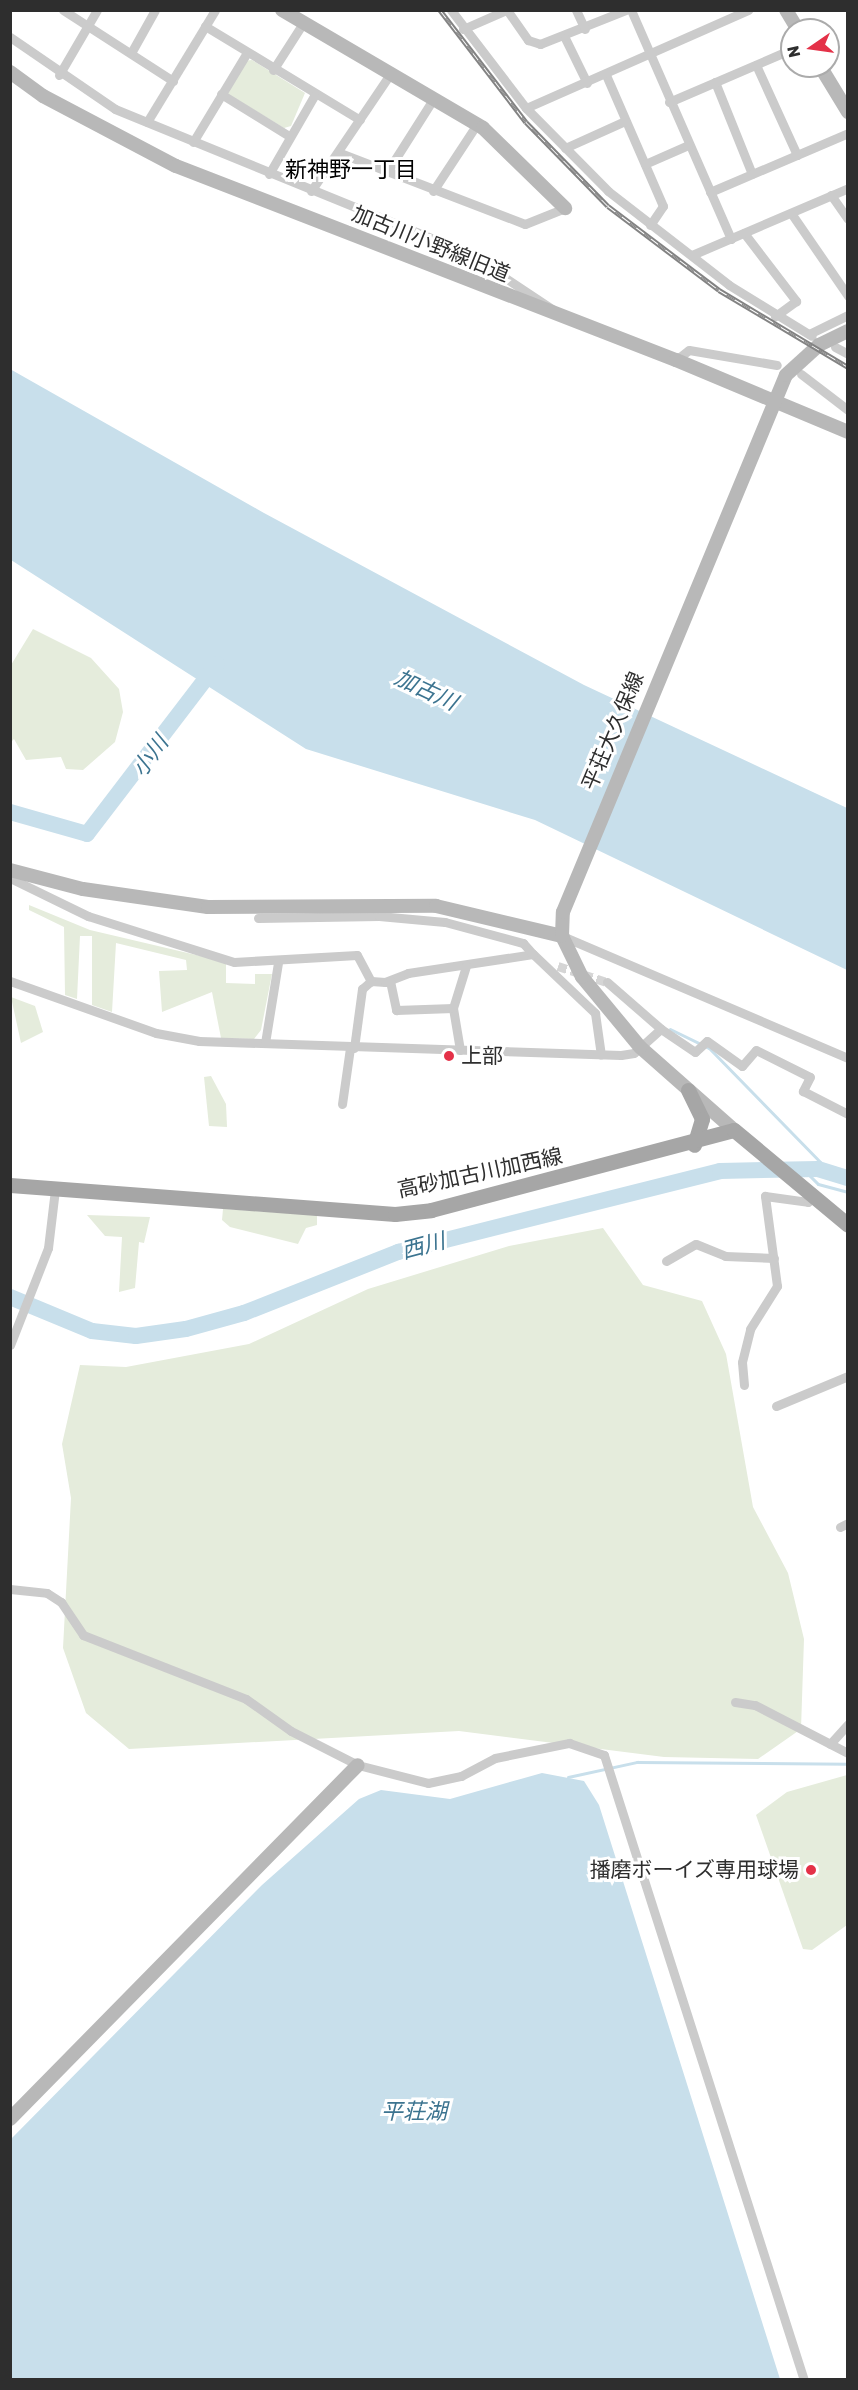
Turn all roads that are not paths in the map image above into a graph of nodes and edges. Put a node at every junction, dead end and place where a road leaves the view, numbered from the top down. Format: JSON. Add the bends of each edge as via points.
{"nodes":[{"id":1,"x":63,"y":10,"type":"edge"},
{"id":2,"x":97,"y":10,"type":"edge"},
{"id":3,"x":155,"y":10,"type":"edge"},
{"id":4,"x":215,"y":10,"type":"edge"},
{"id":5,"x":282,"y":10,"type":"edge"},
{"id":6,"x":451,"y":10,"type":"edge"},
{"id":7,"x":507,"y":10,"type":"edge"},
{"id":8,"x":576,"y":10,"type":"edge"},
{"id":9,"x":626,"y":10,"type":"edge"},
{"id":10,"x":631,"y":10,"type":"edge"},
{"id":11,"x":748,"y":10,"type":"edge"},
{"id":12,"x":303,"y":23,"type":"junction"},
{"id":13,"x":88,"y":26,"type":"junction"},
{"id":14,"x":206,"y":26,"type":"junction"},
{"id":15,"x":585,"y":28,"type":"junction"},
{"id":16,"x":463,"y":29,"type":"junction"},
{"id":17,"x":10,"y":37,"type":"edge"},
{"id":18,"x":565,"y":38,"type":"junction"},
{"id":19,"x":130,"y":53,"type":"junction"},
{"id":20,"x":246,"y":54,"type":"junction"},
{"id":21,"x":780,"y":54,"type":"edge"},
{"id":22,"x":648,"y":57,"type":"junction"},
{"id":23,"x":756,"y":64,"type":"junction"},
{"id":24,"x":273,"y":70,"type":"junction"},
{"id":25,"x":10,"y":72,"type":"edge"},
{"id":26,"x":391,"y":73,"type":"junction"},
{"id":27,"x":59,"y":75,"type":"junction"},
{"id":28,"x":606,"y":75,"type":"junction"},
{"id":29,"x":827,"y":78,"type":"edge"},
{"id":30,"x":173,"y":81,"type":"junction"},
{"id":31,"x":715,"y":82,"type":"junction"},
{"id":32,"x":587,"y":83,"type":"junction"},
{"id":33,"x":221,"y":94,"type":"junction"},
{"id":34,"x":314,"y":96,"type":"junction"},
{"id":35,"x":434,"y":98,"type":"junction"},
{"id":36,"x":669,"y":102,"type":"junction"},
{"id":37,"x":526,"y":108,"type":"junction"},
{"id":38,"x":848,"y":111,"type":"edge"},
{"id":39,"x":360,"y":120,"type":"junction"},
{"id":40,"x":625,"y":121,"type":"junction"},
{"id":41,"x":147,"y":122,"type":"junction"},
{"id":42,"x":477,"y":124,"type":"junction"},
{"id":43,"x":848,"y":132,"type":"edge"},
{"id":44,"x":289,"y":136,"type":"junction"},
{"id":45,"x":193,"y":142,"type":"junction"},
{"id":46,"x":688,"y":145,"type":"junction"},
{"id":47,"x":565,"y":148,"type":"junction"},
{"id":48,"x":340,"y":153,"type":"junction"},
{"id":49,"x":797,"y":155,"type":"junction"},
{"id":50,"x":645,"y":164,"type":"junction"},
{"id":51,"x":387,"y":172,"type":"junction"},
{"id":52,"x":269,"y":174,"type":"junction"},
{"id":53,"x":752,"y":174,"type":"junction"},
{"id":54,"x":848,"y":189,"type":"edge"},
{"id":55,"x":433,"y":190,"type":"junction"},
{"id":56,"x":311,"y":191,"type":"junction"},
{"id":57,"x":710,"y":192,"type":"junction"},
{"id":58,"x":831,"y":195,"type":"junction"},
{"id":59,"x":565,"y":208,"type":"joint"},
{"id":60,"x":791,"y":213,"type":"junction"},
{"id":61,"x":848,"y":219,"type":"edge"},
{"id":62,"x":650,"y":225,"type":"junction"},
{"id":63,"x":744,"y":233,"type":"junction"},
{"id":64,"x":731,"y":239,"type":"junction"},
{"id":65,"x":692,"y":255,"type":"junction"},
{"id":66,"x":848,"y":296,"type":"edge"},
{"id":67,"x":848,"y":315,"type":"edge"},
{"id":68,"x":775,"y":316,"type":"junction"},
{"id":69,"x":563,"y":320,"type":"junction"},
{"id":70,"x":848,"y":332,"type":"edge"},
{"id":71,"x":813,"y":338,"type":"junction"},
{"id":72,"x":835,"y":347,"type":"dead end"},
{"id":73,"x":848,"y":354,"type":"edge"},
{"id":74,"x":676,"y":360,"type":"junction"},
{"id":75,"x":777,"y":365,"type":"dead end"},
{"id":76,"x":801,"y":374,"type":"dead end"},
{"id":77,"x":773,"y":407,"type":"junction"},
{"id":78,"x":848,"y":410,"type":"edge"},
{"id":79,"x":848,"y":432,"type":"edge"},
{"id":80,"x":10,"y":870,"type":"edge"},
{"id":81,"x":10,"y":878,"type":"edge"},
{"id":82,"x":258,"y":918,"type":"dead end"},
{"id":83,"x":562,"y":932,"type":"junction"},
{"id":84,"x":537,"y":958,"type":"junction"},
{"id":85,"x":278,"y":963,"type":"junction"},
{"id":86,"x":466,"y":966,"type":"junction"},
{"id":87,"x":558,"y":966,"type":"tunnel mouth"},
{"id":88,"x":10,"y":981,"type":"edge"},
{"id":89,"x":370,"y":981,"type":"junction"},
{"id":90,"x":390,"y":981,"type":"junction"},
{"id":91,"x":608,"y":982,"type":"tunnel mouth"},
{"id":92,"x":453,"y":1008,"type":"junction"},
{"id":93,"x":661,"y":1029,"type":"junction"},
{"id":94,"x":265,"y":1043,"type":"junction"},
{"id":95,"x":640,"y":1047,"type":"junction"},
{"id":96,"x":352,"y":1048,"type":"junction"},
{"id":97,"x":460,"y":1050,"type":"junction"},
{"id":98,"x":601,"y":1055,"type":"junction"},
{"id":99,"x":848,"y":1058,"type":"edge"},
{"id":100,"x":688,"y":1090,"type":"junction"},
{"id":101,"x":342,"y":1104,"type":"dead end"},
{"id":102,"x":848,"y":1114,"type":"edge"},
{"id":103,"x":734,"y":1130,"type":"junction"},
{"id":104,"x":693,"y":1145,"type":"junction"},
{"id":105,"x":10,"y":1185,"type":"edge"},
{"id":106,"x":56,"y":1189,"type":"junction"},
{"id":107,"x":809,"y":1194,"type":"junction"},
{"id":108,"x":848,"y":1225,"type":"edge"},
{"id":109,"x":774,"y":1258,"type":"junction"},
{"id":110,"x":666,"y":1261,"type":"dead end"},
{"id":111,"x":10,"y":1345,"type":"edge"},
{"id":112,"x":848,"y":1376,"type":"edge"},
{"id":113,"x":744,"y":1385,"type":"dead end"},
{"id":114,"x":776,"y":1406,"type":"dead end"},
{"id":115,"x":10,"y":1589,"type":"edge"},
{"id":116,"x":735,"y":1702,"type":"dead end"},
{"id":117,"x":848,"y":1724,"type":"edge"},
{"id":118,"x":830,"y":1744,"type":"junction"},
{"id":119,"x":848,"y":1753,"type":"edge"},
{"id":120,"x":358,"y":1765,"type":"junction"},
{"id":121,"x":10,"y":2119,"type":"edge"},
{"id":122,"x":804,"y":2379,"type":"edge"}],
"edges":[{"from":1,"to":13,"type":"street"},
{"from":2,"to":13,"type":"street"},
{"from":3,"to":19,"type":"street"},
{"from":4,"to":14,"type":"street"},
{"from":5,"to":12,"type":"street"},
{"from":6,"to":16,"type":"street"},
{"from":7,"to":16,"type":"street"},
{"from":7,"to":18,"type":"street","via":[[528,40],[540,44]]},
{"from":8,"to":15,"type":"street"},
{"from":9,"to":15,"type":"street"},
{"from":10,"to":22,"type":"street"},
{"from":11,"to":22,"type":"street"},
{"from":12,"to":24,"type":"street"},
{"from":12,"to":26,"type":"street"},
{"from":13,"to":19,"type":"street"},
{"from":13,"to":27,"type":"street"},
{"from":14,"to":20,"type":"street"},
{"from":14,"to":30,"type":"street"},
{"from":15,"to":18,"type":"street"},
{"from":16,"to":37,"type":"street"},
{"from":17,"to":27,"type":"street"},
{"from":18,"to":32,"type":"street"},
{"from":19,"to":30,"type":"street"},
{"from":20,"to":24,"type":"street"},
{"from":20,"to":33,"type":"street"},
{"from":21,"to":23,"type":"street"},
{"from":22,"to":28,"type":"street"},
{"from":22,"to":36,"type":"street"},
{"from":23,"to":31,"type":"street"},
{"from":23,"to":49,"type":"street"},
{"from":24,"to":34,"type":"street"},
{"from":25,"to":69,"type":"street","name":"加古川小野線旧道","via":[[43,96],[176,166]]},
{"from":26,"to":35,"type":"street"},
{"from":26,"to":39,"type":"street"},
{"from":27,"to":41,"type":"street"},
{"from":28,"to":32,"type":"street"},
{"from":28,"to":40,"type":"street"},
{"from":29,"to":38,"type":"street"},
{"from":30,"to":41,"type":"street"},
{"from":31,"to":36,"type":"street"},
{"from":31,"to":53,"type":"street"},
{"from":32,"to":37,"type":"street"},
{"from":33,"to":44,"type":"street"},
{"from":33,"to":45,"type":"street"},
{"from":34,"to":39,"type":"street"},
{"from":34,"to":44,"type":"street"},
{"from":35,"to":42,"type":"street"},
{"from":35,"to":51,"type":"street"},
{"from":36,"to":46,"type":"street"},
{"from":37,"to":47,"type":"street"},
{"from":39,"to":48,"type":"street"},
{"from":40,"to":47,"type":"street"},
{"from":40,"to":50,"type":"street"},
{"from":41,"to":45,"type":"street"},
{"from":42,"to":55,"type":"street"},
{"from":42,"to":59,"type":"street"},
{"from":43,"to":49,"type":"street"},
{"from":44,"to":52,"type":"street"},
{"from":45,"to":52,"type":"street"},
{"from":46,"to":50,"type":"street"},
{"from":46,"to":57,"type":"street"},
{"from":47,"to":62,"type":"street"},
{"from":48,"to":51,"type":"street"},
{"from":48,"to":56,"type":"street"},
{"from":49,"to":53,"type":"street"},
{"from":50,"to":62,"type":"street","via":[[663,206]]},
{"from":51,"to":55,"type":"street"},
{"from":52,"to":56,"type":"street"},
{"from":53,"to":57,"type":"street"},
{"from":54,"to":58,"type":"street"},
{"from":55,"to":59,"type":"street","via":[[525,224]]},
{"from":56,"to":69,"type":"street","via":[[468,254]]},
{"from":57,"to":64,"type":"street"},
{"from":58,"to":60,"type":"street"},
{"from":58,"to":61,"type":"street"},
{"from":60,"to":63,"type":"street"},
{"from":60,"to":66,"type":"street"},
{"from":62,"to":65,"type":"street"},
{"from":63,"to":64,"type":"street"},
{"from":63,"to":68,"type":"street","via":[[796,301]]},
{"from":64,"to":65,"type":"street"},
{"from":65,"to":68,"type":"street"},
{"from":67,"to":71,"type":"street"},
{"from":68,"to":71,"type":"street"},
{"from":69,"to":74,"type":"street","name":"加古川小野線旧道"},
{"from":70,"to":71,"type":"street","name":"平荘大久保線"},
{"from":71,"to":77,"type":"street","name":"平荘大久保線","via":[[786,375]]},
{"from":72,"to":73,"type":"street"},
{"from":74,"to":75,"type":"street","via":[[689,350]]},
{"from":74,"to":77,"type":"street","name":"加古川小野線旧道"},
{"from":76,"to":78,"type":"street"},
{"from":77,"to":79,"type":"street","name":"加古川小野線旧道"},
{"from":77,"to":83,"type":"street","name":"平荘大久保線","via":[[570,885]]},
{"from":80,"to":83,"type":"street","via":[[83,889],[208,907],[436,906]]},
{"from":81,"to":85,"type":"street","via":[[115,926],[173,939],[234,962]]},
{"from":82,"to":84,"type":"street","via":[[379,916],[446,922],[523,943]]},
{"from":83,"to":95,"type":"street","via":[[582,977]]},
{"from":83,"to":99,"type":"street"},
{"from":84,"to":86,"type":"street"},
{"from":84,"to":87,"type":"street"},
{"from":84,"to":98,"type":"street","via":[[595,1013]]},
{"from":85,"to":89,"type":"street","via":[[357,955]]},
{"from":85,"to":94,"type":"street"},
{"from":86,"to":90,"type":"street","via":[[408,973]]},
{"from":86,"to":92,"type":"street"},
{"from":88,"to":94,"type":"street","via":[[156,1033]]},
{"from":89,"to":90,"type":"street"},
{"from":89,"to":96,"type":"street","via":[[362,989]]},
{"from":90,"to":92,"type":"street","via":[[396,1010]]},
{"from":91,"to":93,"type":"street"},
{"from":92,"to":97,"type":"street"},
{"from":93,"to":95,"type":"street"},
{"from":93,"to":102,"type":"street","via":[[695,1052],[707,1041],[742,1066],[756,1050],[810,1077],[803,1091]]},
{"from":94,"to":96,"type":"street"},
{"from":95,"to":98,"type":"street","via":[[628,1055]]},
{"from":95,"to":100,"type":"street"},
{"from":96,"to":97,"type":"street"},
{"from":96,"to":101,"type":"street"},
{"from":97,"to":98,"type":"street"},
{"from":100,"to":103,"type":"street"},
{"from":100,"to":104,"type":"main road","via":[[702,1119]]},
{"from":103,"to":104,"type":"main road","name":"高砂加古川加西線"},
{"from":103,"to":107,"type":"main road"},
{"from":104,"to":106,"type":"main road","name":"高砂加古川加西線","via":[[395,1214]]},
{"from":105,"to":106,"type":"main road","name":"高砂加古川加西線"},
{"from":106,"to":111,"type":"street","via":[[48,1248]]},
{"from":107,"to":108,"type":"main road"},
{"from":107,"to":109,"type":"street","via":[[807,1202],[765,1196]]},
{"from":109,"to":110,"type":"street","via":[[725,1256],[696,1244]]},
{"from":109,"to":113,"type":"street","via":[[777,1286],[750,1329],[742,1362]]},
{"from":112,"to":114,"type":"street"},
{"from":115,"to":120,"type":"street","via":[[47,1593],[61,1602],[84,1635],[246,1699],[299,1736]]},
{"from":116,"to":118,"type":"street","via":[[755,1705]]},
{"from":117,"to":118,"type":"street"},
{"from":118,"to":119,"type":"street"},
{"from":120,"to":121,"type":"street"},
{"from":120,"to":122,"type":"street","via":[[428,1783],[461,1776],[495,1758],[569,1743],[604,1755]]}]}
